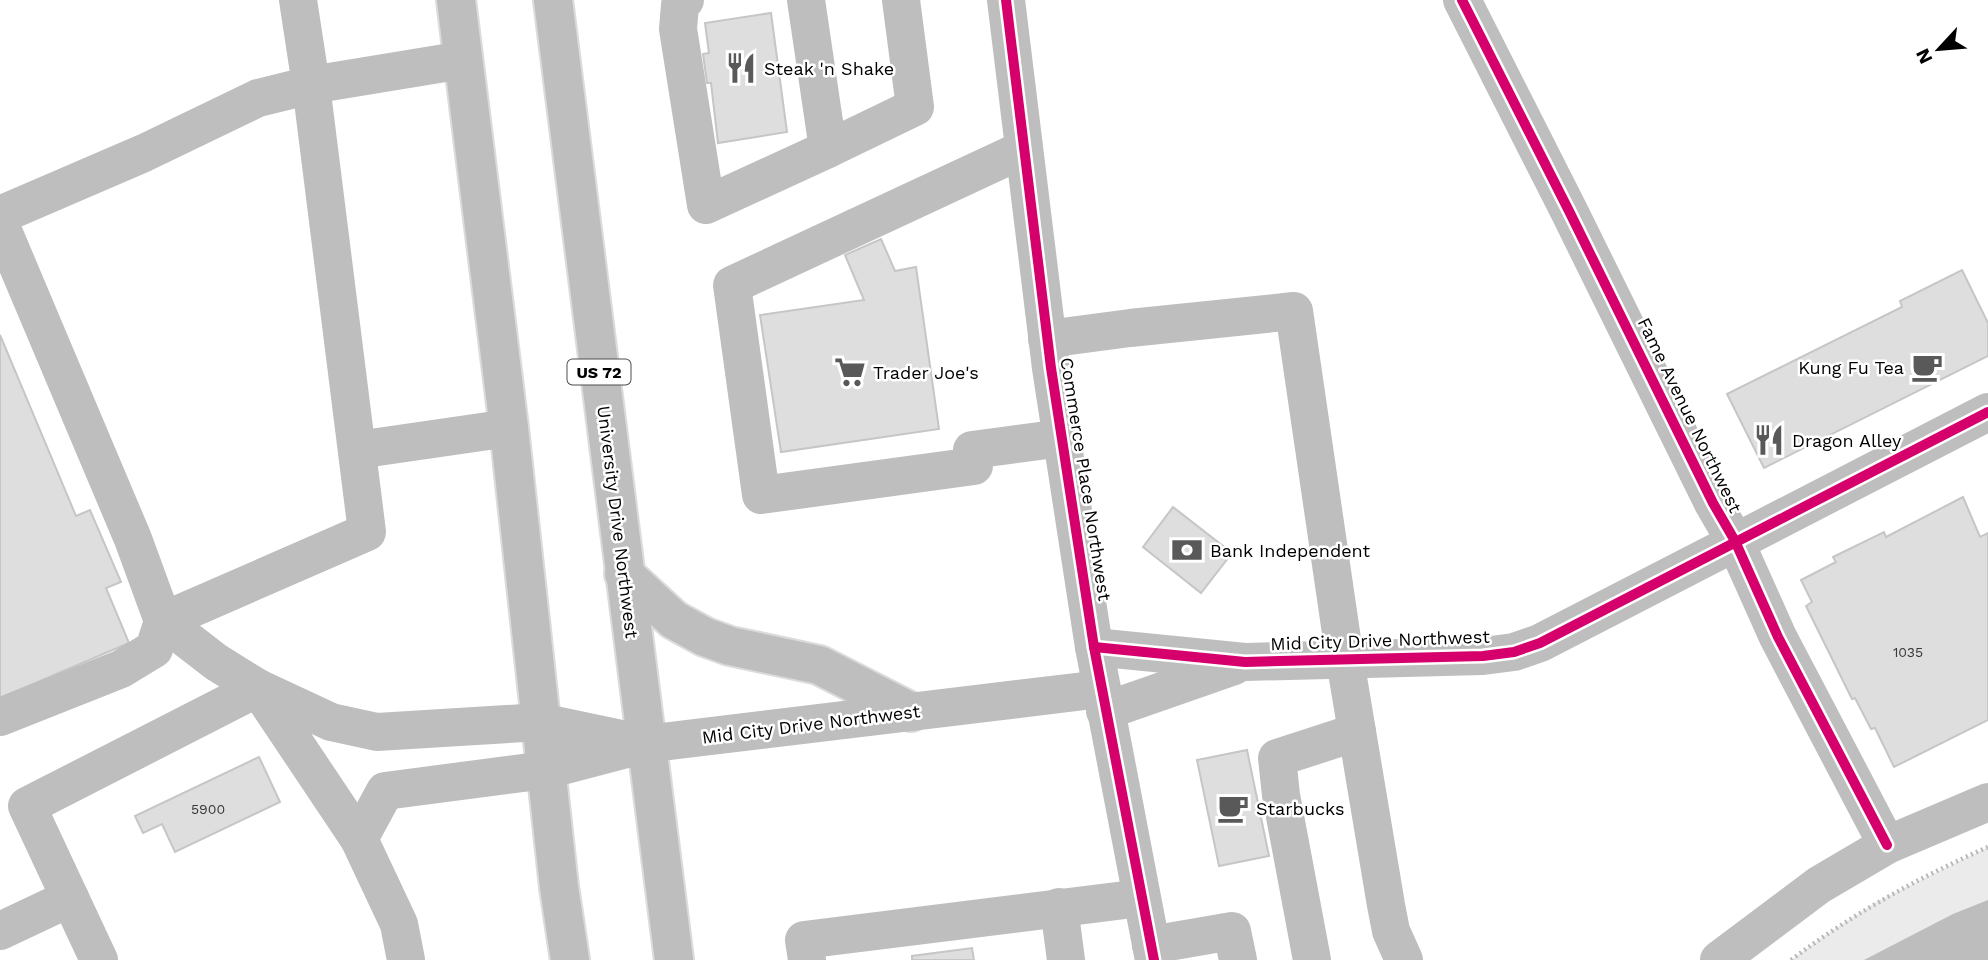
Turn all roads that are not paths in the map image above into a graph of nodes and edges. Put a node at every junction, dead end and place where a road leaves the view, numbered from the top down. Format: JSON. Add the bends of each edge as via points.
{"nodes":[{"id":1,"x":298,"y":0,"type":"edge"},
{"id":2,"x":456,"y":0,"type":"edge"},
{"id":3,"x":553,"y":0,"type":"edge"},
{"id":4,"x":685,"y":0,"type":"edge"},
{"id":5,"x":806,"y":0,"type":"edge"},
{"id":6,"x":901,"y":0,"type":"edge"},
{"id":7,"x":1006,"y":0,"type":"edge"},
{"id":8,"x":1462,"y":0,"type":"edge"},
{"id":9,"x":463,"y":60,"type":"junction"},
{"id":10,"x":312,"y":85,"type":"junction"},
{"id":11,"x":828,"y":149,"type":"junction"},
{"id":12,"x":1024,"y":149,"type":"junction"},
{"id":13,"x":0,"y":215,"type":"edge"},
{"id":14,"x":0,"y":224,"type":"edge"},
{"id":15,"x":1047,"y":339,"type":"junction"},
{"id":16,"x":1988,"y":412,"type":"edge"},
{"id":17,"x":509,"y":428,"type":"junction"},
{"id":18,"x":1062,"y":438,"type":"junction"},
{"id":19,"x":357,"y":450,"type":"junction"},
{"id":20,"x":1735,"y":541,"type":"junction"},
{"id":21,"x":624,"y":574,"type":"junction"},
{"id":22,"x":163,"y":621,"type":"junction"},
{"id":23,"x":1094,"y":648,"type":"junction"},
{"id":24,"x":1345,"y":660,"type":"junction"},
{"id":25,"x":1245,"y":662,"type":"junction"},
{"id":26,"x":258,"y":688,"type":"junction"},
{"id":27,"x":1103,"y":700,"type":"junction"},
{"id":28,"x":911,"y":712,"type":"junction"},
{"id":29,"x":0,"y":717,"type":"edge"},
{"id":30,"x":541,"y":722,"type":"junction"},
{"id":31,"x":377,"y":732,"type":"junction"},
{"id":32,"x":1357,"y":732,"type":"junction"},
{"id":33,"x":645,"y":744,"type":"junction"},
{"id":34,"x":546,"y":770,"type":"junction"},
{"id":35,"x":322,"y":785,"type":"junction"},
{"id":36,"x":1988,"y":802,"type":"edge"},
{"id":37,"x":359,"y":838,"type":"junction"},
{"id":38,"x":1887,"y":845,"type":"junction"},
{"id":39,"x":70,"y":898,"type":"junction"},
{"id":40,"x":1141,"y":898,"type":"junction"},
{"id":41,"x":1059,"y":907,"type":"junction"},
{"id":42,"x":0,"y":931,"type":"edge"},
{"id":43,"x":1152,"y":953,"type":"edge"},
{"id":44,"x":99,"y":960,"type":"edge"},
{"id":45,"x":406,"y":960,"type":"edge"},
{"id":46,"x":570,"y":960,"type":"edge"},
{"id":47,"x":674,"y":960,"type":"edge"},
{"id":48,"x":807,"y":960,"type":"edge"},
{"id":49,"x":1066,"y":960,"type":"edge"},
{"id":50,"x":1238,"y":960,"type":"edge"},
{"id":51,"x":1312,"y":960,"type":"edge"},
{"id":52,"x":1404,"y":960,"type":"edge"},
{"id":53,"x":1719,"y":960,"type":"edge"}],
"edges":[{"from":1,"to":10,"type":"main road"},
{"from":2,"to":9,"type":"main road"},
{"from":3,"to":21,"type":"main road","name":"University Drive Northwest","number":"US 72"},
{"from":4,"to":11,"type":"main road","via":[[680,5],[678,29],[706,205]]},
{"from":5,"to":11,"type":"main road"},
{"from":6,"to":11,"type":"main road","via":[[915,107]]},
{"from":7,"to":12,"type":"main road","name":"Commerce Place Northwest"},
{"from":8,"to":20,"type":"main road","name":"Fame Avenue Northwest"},
{"from":9,"to":10,"type":"main road"},
{"from":9,"to":17,"type":"main road"},
{"from":10,"to":13,"type":"main road","via":[[258,98]]},
{"from":10,"to":19,"type":"main road"},
{"from":12,"to":15,"type":"main road","name":"Commerce Place Northwest"},
{"from":12,"to":18,"type":"main road","via":[[732,285],[761,495],[974,466],[972,450]]},
{"from":14,"to":22,"type":"main road"},
{"from":15,"to":18,"type":"main road","name":"Commerce Place Northwest"},
{"from":15,"to":24,"type":"main road","via":[[1294,311]]},
{"from":16,"to":20,"type":"main road","name":"Mid City Drive Northwest"},
{"from":17,"to":19,"type":"main road"},
{"from":17,"to":30,"type":"main road"},
{"from":18,"to":23,"type":"main road","name":"Commerce Place Northwest"},
{"from":19,"to":22,"type":"main road","via":[[367,532]]},
{"from":20,"to":24,"type":"main road","name":"Mid City Drive Northwest","via":[[1540,643],[1514,652]]},
{"from":20,"to":38,"type":"main road","name":"Fame Avenue Northwest","via":[[1778,637]]},
{"from":21,"to":28,"type":"main road","via":[[674,620],[705,637],[820,664]]},
{"from":21,"to":33,"type":"main road","name":"University Drive Northwest","number":"US 72"},
{"from":22,"to":26,"type":"main road"},
{"from":22,"to":29,"type":"main road","via":[[154,649],[121,669]]},
{"from":23,"to":25,"type":"main road","name":"Mid City Drive Northwest"},
{"from":23,"to":27,"type":"main road","name":"Commerce Place Northwest"},
{"from":24,"to":25,"type":"main road","name":"Mid City Drive Northwest"},
{"from":24,"to":32,"type":"main road"},
{"from":25,"to":27,"type":"main road","name":"Mid City Drive Northwest"},
{"from":26,"to":31,"type":"main road","via":[[331,722]]},
{"from":26,"to":35,"type":"main road"},
{"from":26,"to":39,"type":"main road","via":[[27,806]]},
{"from":27,"to":28,"type":"main road","name":"Mid City Drive Northwest"},
{"from":27,"to":40,"type":"main road","name":"Commerce Place Northwest"},
{"from":28,"to":33,"type":"main road","name":"Mid City Drive Northwest"},
{"from":30,"to":31,"type":"main road"},
{"from":30,"to":33,"type":"main road"},
{"from":30,"to":34,"type":"main road"},
{"from":31,"to":35,"type":"main road","via":[[343,746],[325,762]]},
{"from":32,"to":51,"type":"main road","via":[[1277,758]]},
{"from":32,"to":52,"type":"main road","via":[[1391,931]]},
{"from":33,"to":34,"type":"main road"},
{"from":33,"to":47,"type":"main road","name":"University Drive Northwest","number":"US 72"},
{"from":34,"to":37,"type":"main road","via":[[385,791]]},
{"from":34,"to":46,"type":"main road"},
{"from":35,"to":37,"type":"main road"},
{"from":36,"to":38,"type":"main road"},
{"from":37,"to":45,"type":"main road","via":[[399,924]]},
{"from":38,"to":53,"type":"main road","via":[[1819,885]]},
{"from":39,"to":42,"type":"main road"},
{"from":39,"to":44,"type":"main road"},
{"from":40,"to":41,"type":"main road"},
{"from":40,"to":43,"type":"main road","name":"Commerce Place Northwest"},
{"from":41,"to":48,"type":"main road","via":[[804,940]]},
{"from":41,"to":49,"type":"main road"},
{"from":43,"to":50,"type":"main road","via":[[1232,931]]}]}
